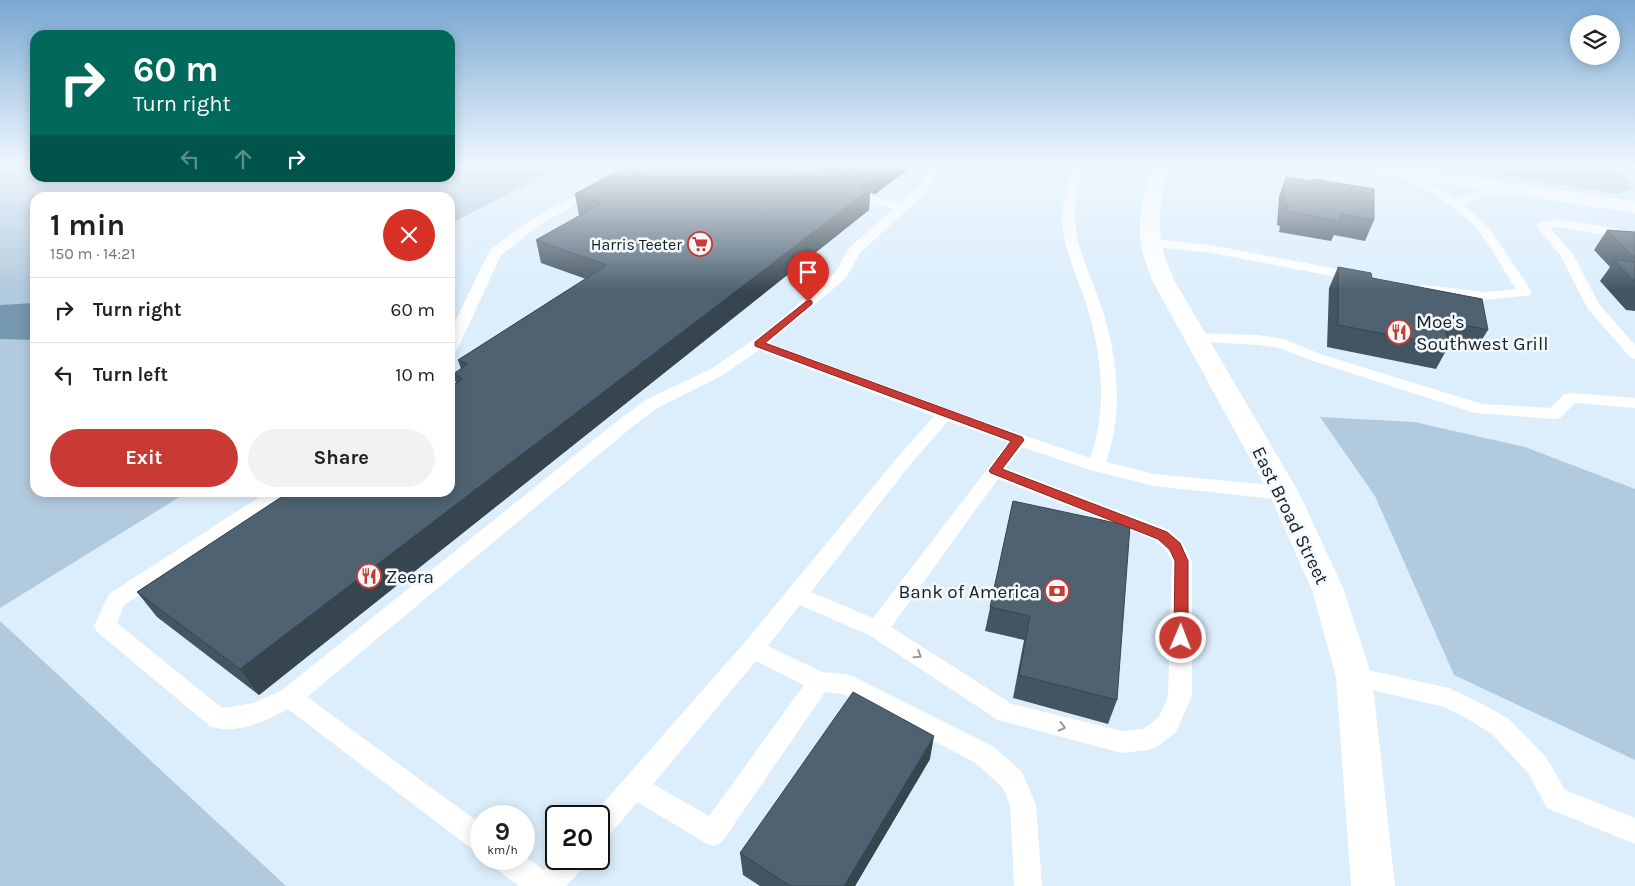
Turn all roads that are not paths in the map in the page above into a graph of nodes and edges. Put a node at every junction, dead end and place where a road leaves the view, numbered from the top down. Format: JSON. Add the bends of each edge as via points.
{"nodes":[{"id":1,"x":561,"y":208,"type":"edge"},
{"id":2,"x":903,"y":208,"type":"edge"},
{"id":3,"x":1069,"y":208,"type":"edge"},
{"id":4,"x":1152,"y":208,"type":"edge"},
{"id":5,"x":1458,"y":208,"type":"edge"},
{"id":6,"x":1635,"y":236,"type":"edge"},
{"id":7,"x":1151,"y":243,"type":"junction"},
{"id":8,"x":1375,"y":280,"type":"edge"},
{"id":9,"x":1413,"y":287,"type":"edge"},
{"id":10,"x":455,"y":337,"type":"edge"},
{"id":11,"x":1195,"y":338,"type":"junction"},
{"id":12,"x":758,"y":344,"type":"junction"},
{"id":13,"x":1635,"y":354,"type":"edge"},
{"id":14,"x":1635,"y":402,"type":"edge"},
{"id":15,"x":945,"y":414,"type":"junction"},
{"id":16,"x":1018,"y":440,"type":"junction"},
{"id":17,"x":1096,"y":466,"type":"junction"},
{"id":18,"x":995,"y":471,"type":"junction"},
{"id":19,"x":1284,"y":493,"type":"junction"},
{"id":20,"x":273,"y":497,"type":"edge"},
{"id":21,"x":797,"y":595,"type":"junction"},
{"id":22,"x":878,"y":629,"type":"junction"},
{"id":23,"x":753,"y":649,"type":"junction"},
{"id":24,"x":1354,"y":677,"type":"junction"},
{"id":25,"x":819,"y":682,"type":"junction"},
{"id":26,"x":290,"y":697,"type":"junction"},
{"id":27,"x":635,"y":787,"type":"junction"},
{"id":28,"x":610,"y":815,"type":"edge"},
{"id":29,"x":1635,"y":831,"type":"edge"},
{"id":30,"x":470,"y":832,"type":"edge"},
{"id":31,"x":521,"y":870,"type":"edge"},
{"id":32,"x":562,"y":870,"type":"edge"},
{"id":33,"x":542,"y":886,"type":"edge"},
{"id":34,"x":548,"y":886,"type":"edge"},
{"id":35,"x":1028,"y":886,"type":"edge"},
{"id":36,"x":1373,"y":886,"type":"edge"}],
"edges":[{"from":1,"to":10,"type":"lane","via":[[537,221],[495,253]]},
{"from":2,"to":12,"type":"lane","via":[[854,251],[841,275]]},
{"from":3,"to":17,"type":"lane","via":[[1068,225],[1076,262],[1095,309],[1107,362],[1109,416]]},
{"from":4,"to":7,"type":"main road","name":"East Broad Street"},
{"from":5,"to":9,"type":"lane","via":[[1484,230],[1525,292],[1486,296]]},
{"from":6,"to":13,"type":"lane","via":[[1556,223],[1542,226],[1566,254],[1593,306]]},
{"from":7,"to":8,"type":"lane","via":[[1211,249]]},
{"from":7,"to":11,"type":"main road","name":"East Broad Street","via":[[1163,280]]},
{"from":11,"to":14,"type":"lane","via":[[1284,344],[1324,360],[1481,409],[1554,414],[1571,398]]},
{"from":11,"to":19,"type":"main road","name":"East Broad Street"},
{"from":12,"to":15,"type":"lane"},
{"from":12,"to":26,"type":"lane","via":[[717,372],[653,403]]},
{"from":15,"to":16,"type":"lane"},
{"from":15,"to":21,"type":"lane"},
{"from":16,"to":17,"type":"lane"},
{"from":16,"to":18,"type":"lane"},
{"from":17,"to":19,"type":"lane","via":[[1154,480]]},
{"from":18,"to":22,"type":"lane"},
{"from":22,"to":18,"type":"lane","one_way":true,"via":[[1006,713],[1122,742],[1148,739],[1168,724],[1180,696],[1182,561],[1175,547],[1162,535]]},
{"from":19,"to":24,"type":"main road","name":"East Broad Street","via":[[1328,590]]},
{"from":20,"to":26,"type":"lane","via":[[116,600],[105,626],[218,719],[257,714]]},
{"from":21,"to":22,"type":"lane"},
{"from":21,"to":23,"type":"lane"},
{"from":23,"to":25,"type":"lane"},
{"from":23,"to":27,"type":"lane"},
{"from":24,"to":29,"type":"lane","via":[[1449,698],[1476,712],[1501,727],[1537,765],[1556,799]]},
{"from":24,"to":36,"type":"main road","name":"East Broad Street"},
{"from":25,"to":27,"type":"lane","via":[[713,833]]},
{"from":25,"to":35,"type":"lane","via":[[846,684],[985,755],[1013,780],[1023,806]]},
{"from":26,"to":30,"type":"lane"},
{"from":27,"to":28,"type":"lane"},
{"from":31,"to":33,"type":"lane"},
{"from":32,"to":34,"type":"lane"}]}
